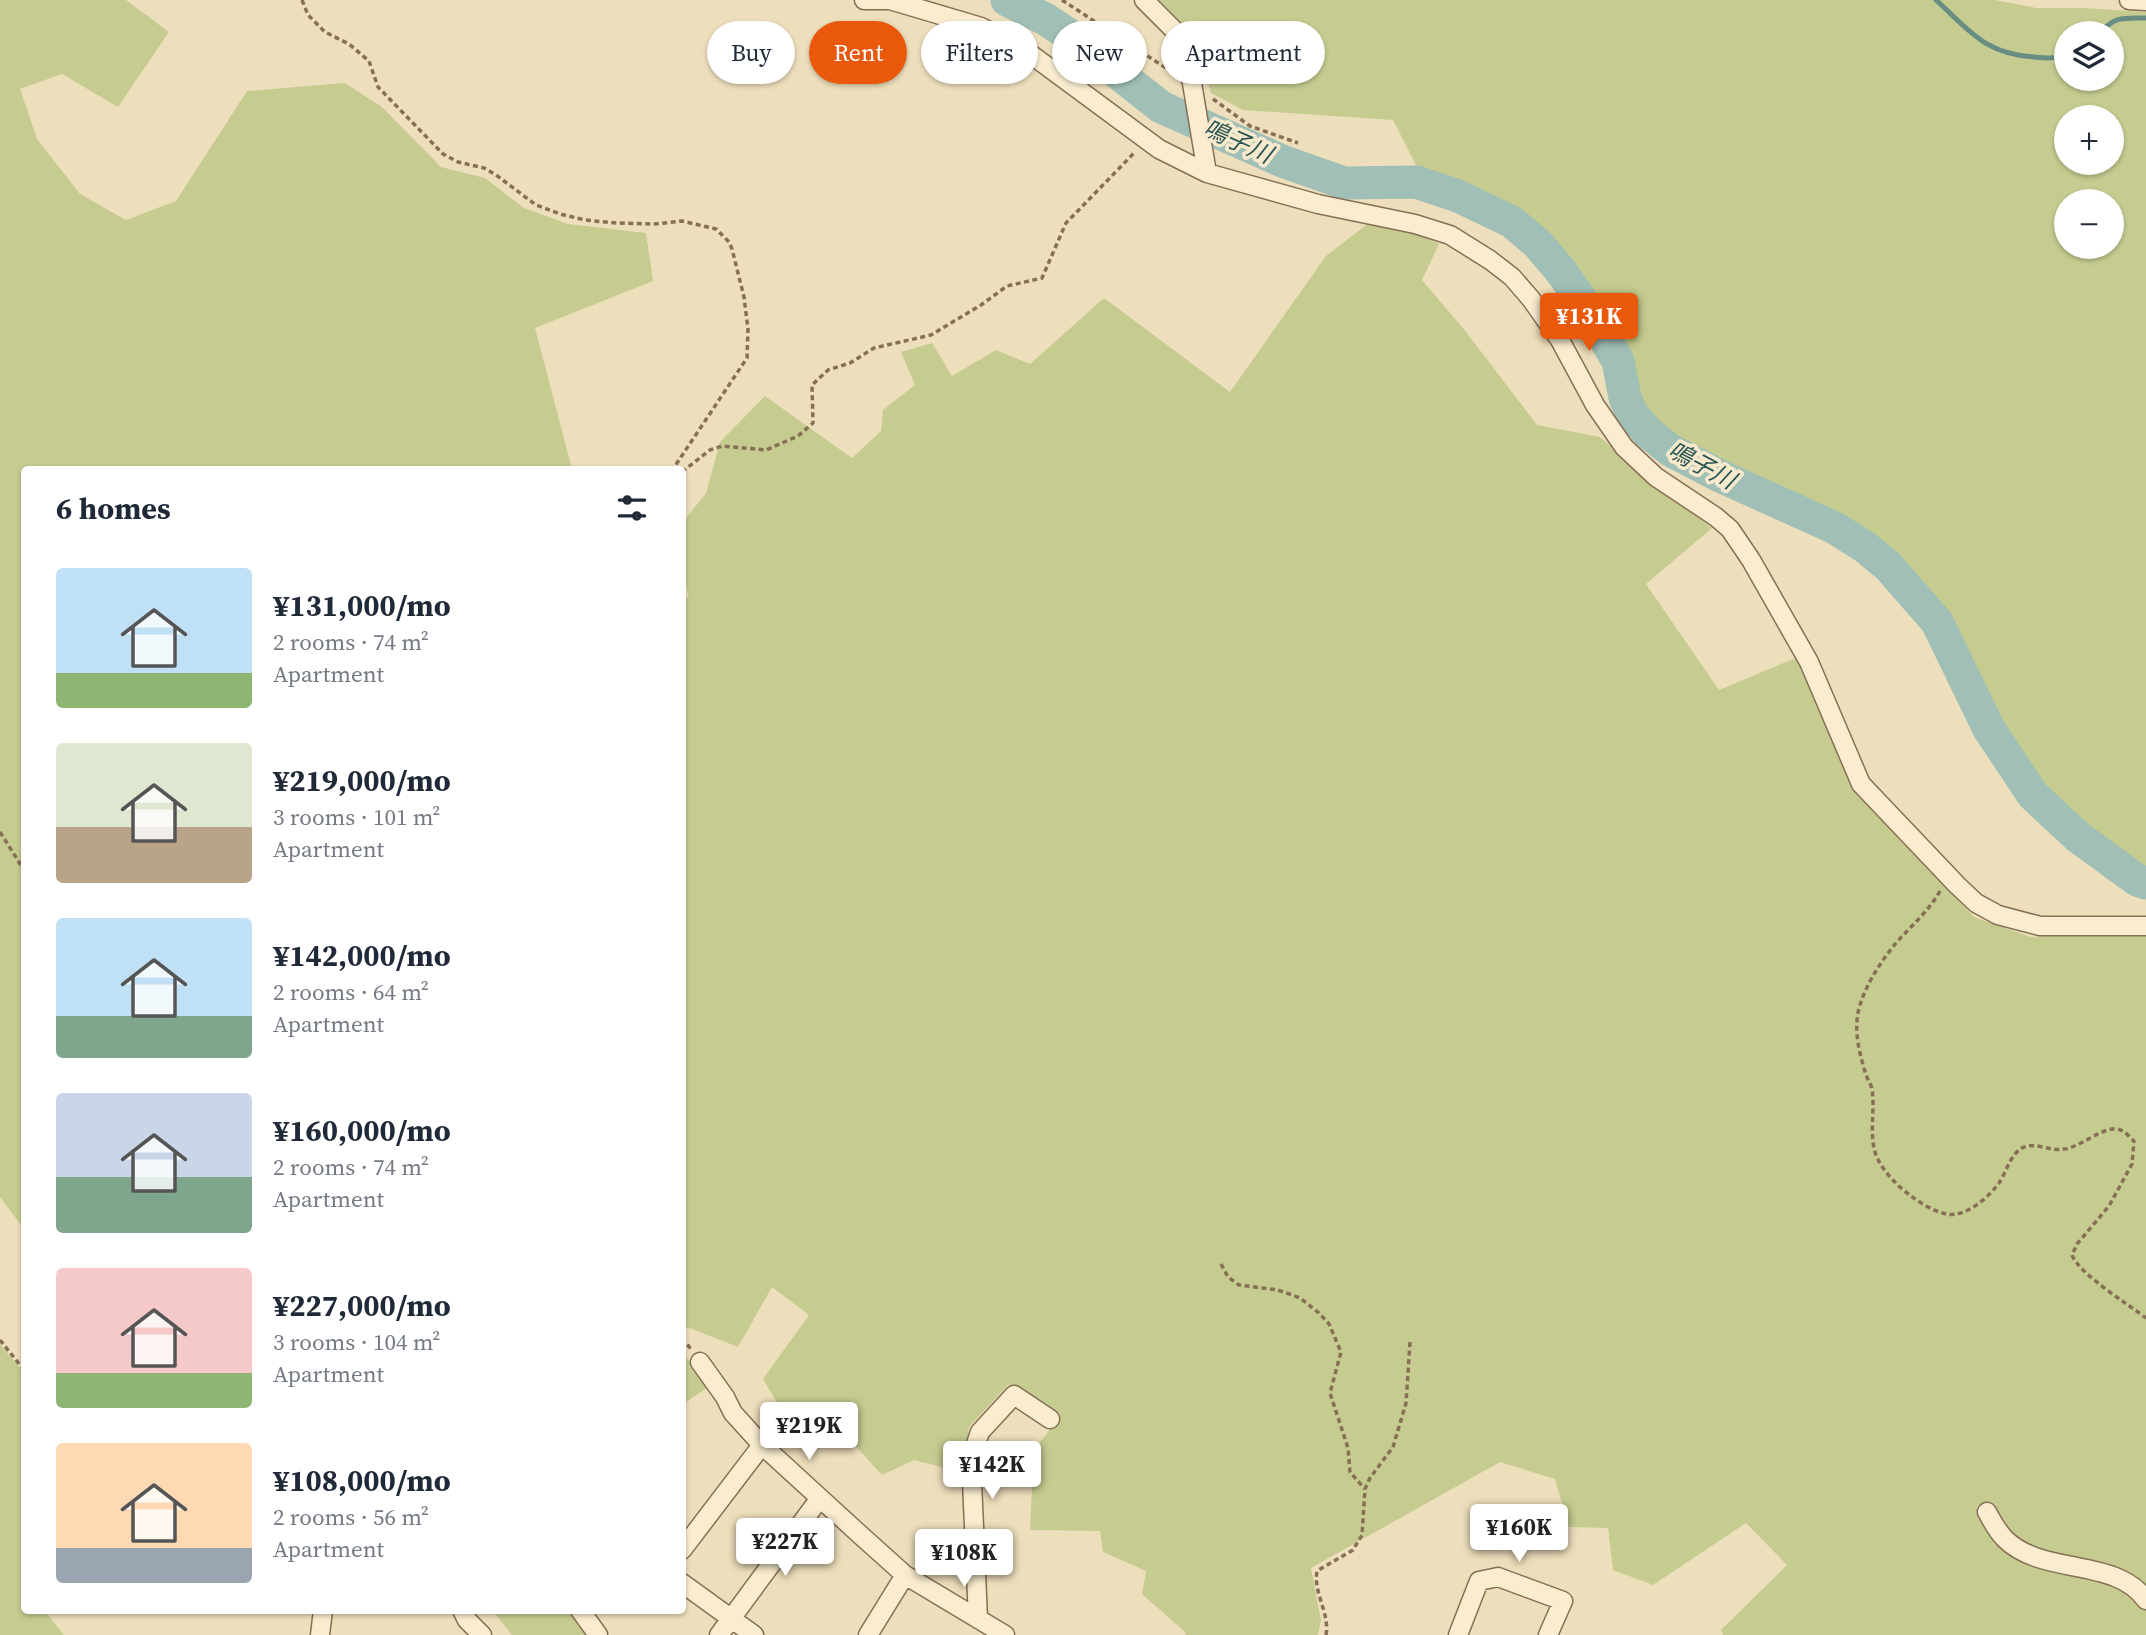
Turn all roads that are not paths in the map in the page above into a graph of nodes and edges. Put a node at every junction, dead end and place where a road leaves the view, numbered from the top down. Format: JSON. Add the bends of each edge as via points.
{"nodes":[{"id":1,"x":864,"y":0,"type":"edge"},
{"id":2,"x":1144,"y":0,"type":"edge"},
{"id":3,"x":2129,"y":0,"type":"edge"},
{"id":4,"x":2146,"y":1,"type":"edge"},
{"id":5,"x":1206,"y":173,"type":"junction"},
{"id":6,"x":2146,"y":926,"type":"edge"},
{"id":7,"x":701,"y":1362,"type":"dead end"},
{"id":8,"x":1050,"y":1419,"type":"dead end"},
{"id":9,"x":762,"y":1445,"type":"junction"},
{"id":10,"x":820,"y":1498,"type":"junction"},
{"id":11,"x":1987,"y":1512,"type":"dead end"},
{"id":12,"x":686,"y":1545,"type":"edge"},
{"id":13,"x":905,"y":1574,"type":"junction"},
{"id":14,"x":686,"y":1586,"type":"edge"},
{"id":15,"x":2146,"y":1600,"type":"edge"},
{"id":16,"x":323,"y":1614,"type":"edge"},
{"id":17,"x":464,"y":1614,"type":"edge"},
{"id":18,"x":583,"y":1614,"type":"edge"},
{"id":19,"x":731,"y":1619,"type":"junction"},
{"id":20,"x":978,"y":1619,"type":"junction"},
{"id":21,"x":320,"y":1635,"type":"edge"},
{"id":22,"x":481,"y":1635,"type":"edge"},
{"id":23,"x":598,"y":1635,"type":"edge"},
{"id":24,"x":719,"y":1635,"type":"edge"},
{"id":25,"x":754,"y":1635,"type":"edge"},
{"id":26,"x":868,"y":1635,"type":"edge"},
{"id":27,"x":1005,"y":1635,"type":"edge"},
{"id":28,"x":1458,"y":1635,"type":"edge"},
{"id":29,"x":1548,"y":1635,"type":"edge"}],
"edges":[{"from":1,"to":5,"type":"street","via":[[890,0],[981,27],[1025,50],[1146,140]]},
{"from":2,"to":5,"type":"street","via":[[1177,33],[1192,83]]},
{"from":3,"to":4,"type":"street"},
{"from":5,"to":6,"type":"street","via":[[1318,204],[1415,224],[1450,235],[1490,260],[1531,299],[1624,447],[1656,477],[1730,528],[1809,662],[1861,784],[1948,877],[1976,903],[1998,915],[2040,926]]},
{"from":7,"to":9,"type":"street","via":[[733,1413]]},
{"from":8,"to":20,"type":"street","via":[[1014,1395],[980,1432],[971,1458]]},
{"from":9,"to":10,"type":"street"},
{"from":9,"to":12,"type":"street"},
{"from":10,"to":13,"type":"street"},
{"from":10,"to":19,"type":"street"},
{"from":11,"to":15,"type":"street","via":[[2006,1540],[2022,1551],[2128,1581]]},
{"from":13,"to":20,"type":"street"},
{"from":13,"to":26,"type":"street"},
{"from":14,"to":19,"type":"street"},
{"from":16,"to":21,"type":"street"},
{"from":17,"to":22,"type":"street"},
{"from":18,"to":23,"type":"street"},
{"from":19,"to":24,"type":"street"},
{"from":19,"to":25,"type":"street"},
{"from":20,"to":27,"type":"street"},
{"from":28,"to":29,"type":"street","via":[[1479,1581],[1498,1577],[1563,1601]]}]}
